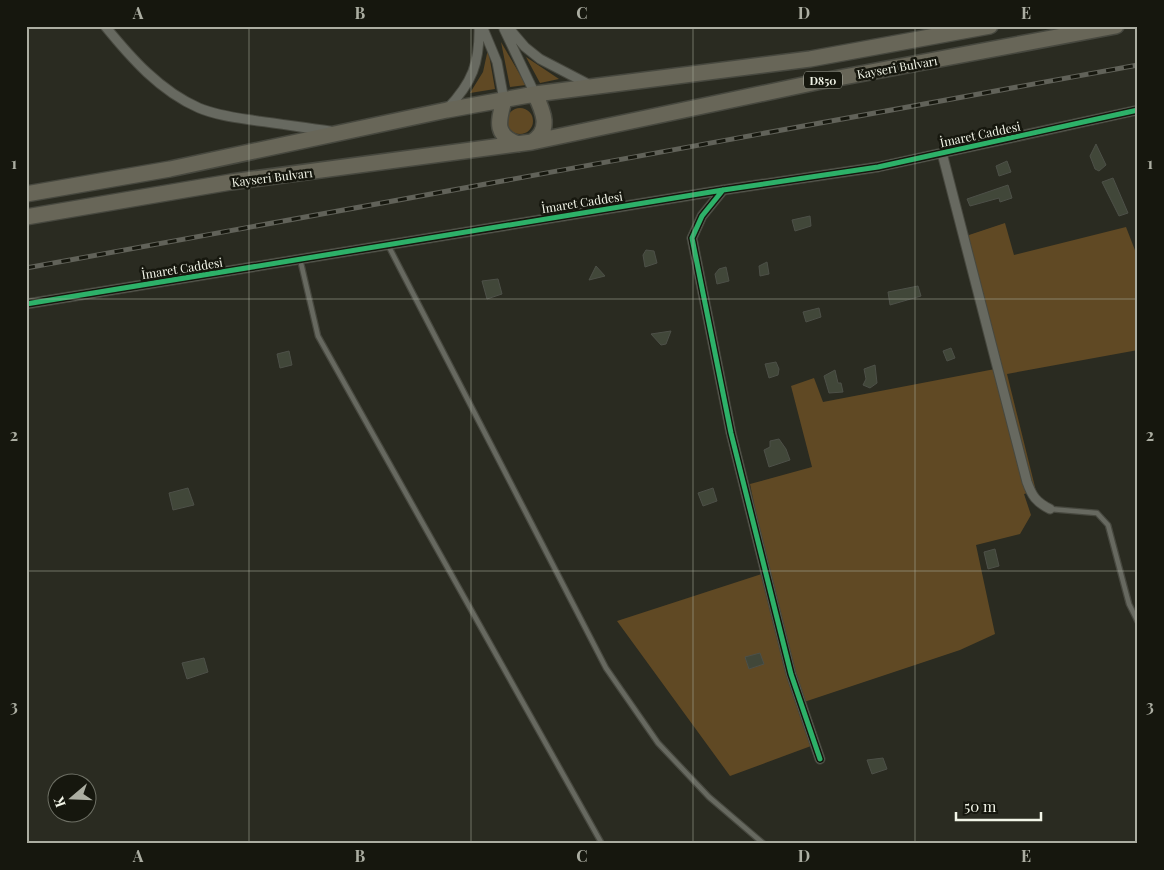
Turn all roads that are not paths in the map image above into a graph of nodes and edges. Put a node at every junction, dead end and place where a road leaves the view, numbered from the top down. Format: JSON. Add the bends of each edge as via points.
{"nodes":[{"id":1,"x":105,"y":26,"type":"edge"},
{"id":2,"x":481,"y":26,"type":"edge"},
{"id":3,"x":505,"y":26,"type":"edge"},
{"id":4,"x":990,"y":26,"type":"edge"},
{"id":5,"x":1116,"y":26,"type":"edge"},
{"id":6,"x":592,"y":86,"type":"junction"},
{"id":7,"x":535,"y":94,"type":"junction"},
{"id":8,"x":504,"y":100,"type":"junction"},
{"id":9,"x":447,"y":110,"type":"junction"},
{"id":10,"x":1138,"y":110,"type":"edge"},
{"id":11,"x":340,"y":133,"type":"junction"},
{"id":12,"x":525,"y":143,"type":"junction"},
{"id":13,"x":942,"y":153,"type":"junction"},
{"id":14,"x":723,"y":190,"type":"junction"},
{"id":15,"x":26,"y":194,"type":"edge"},
{"id":16,"x":26,"y":217,"type":"edge"},
{"id":17,"x":387,"y":244,"type":"junction"},
{"id":18,"x":300,"y":259,"type":"junction"},
{"id":19,"x":26,"y":304,"type":"edge"},
{"id":20,"x":1050,"y":509,"type":"joint"},
{"id":21,"x":1138,"y":622,"type":"edge"},
{"id":22,"x":820,"y":759,"type":"dead end"},
{"id":23,"x":602,"y":844,"type":"edge"},
{"id":24,"x":764,"y":844,"type":"edge"}],
"edges":[{"from":1,"to":11,"type":"street","via":[[150,77],[172,94],[199,108],[225,116]]},
{"from":2,"to":8,"type":"street","via":[[497,62]]},
{"from":2,"to":9,"type":"street","via":[[476,63],[462,94]]},
{"from":3,"to":6,"type":"street","via":[[540,60]]},
{"from":3,"to":7,"type":"street"},
{"from":4,"to":6,"type":"highway","name":"Kayseri Bulvarı","number":"D850","via":[[810,59]]},
{"from":5,"to":12,"type":"highway","name":"Kayseri Bulvarı","number":"D850","via":[[817,82]]},
{"from":6,"to":7,"type":"highway","name":"Kayseri Bulvarı","number":"D850"},
{"from":7,"to":8,"type":"highway"},
{"from":7,"to":12,"type":"highway","via":[[544,125],[541,134]]},
{"from":8,"to":9,"type":"highway","name":"Kayseri Bulvarı"},
{"from":8,"to":12,"type":"highway","via":[[499,126],[508,139]]},
{"from":9,"to":11,"type":"highway","name":"Kayseri Bulvarı"},
{"from":10,"to":13,"type":"street","name":"İmaret Caddesi"},
{"from":11,"to":15,"type":"highway","name":"Kayseri Bulvarı","via":[[170,169]]},
{"from":12,"to":16,"type":"highway","name":"Kayseri Bulvarı","via":[[231,182]]},
{"from":13,"to":14,"type":"street","name":"İmaret Caddesi","via":[[878,167]]},
{"from":13,"to":20,"type":"street","via":[[1027,482],[1039,504]]},
{"from":14,"to":17,"type":"street","name":"İmaret Caddesi"},
{"from":14,"to":22,"type":"street","via":[[702,216],[692,238],[731,433],[791,674]]},
{"from":17,"to":18,"type":"street","name":"İmaret Caddesi"},
{"from":17,"to":24,"type":"lane","via":[[606,668],[658,743],[709,797]]},
{"from":18,"to":19,"type":"street","name":"İmaret Caddesi"},
{"from":18,"to":23,"type":"lane","via":[[318,336]]},
{"from":20,"to":21,"type":"lane","via":[[1097,513],[1108,525],[1129,604]]}]}
